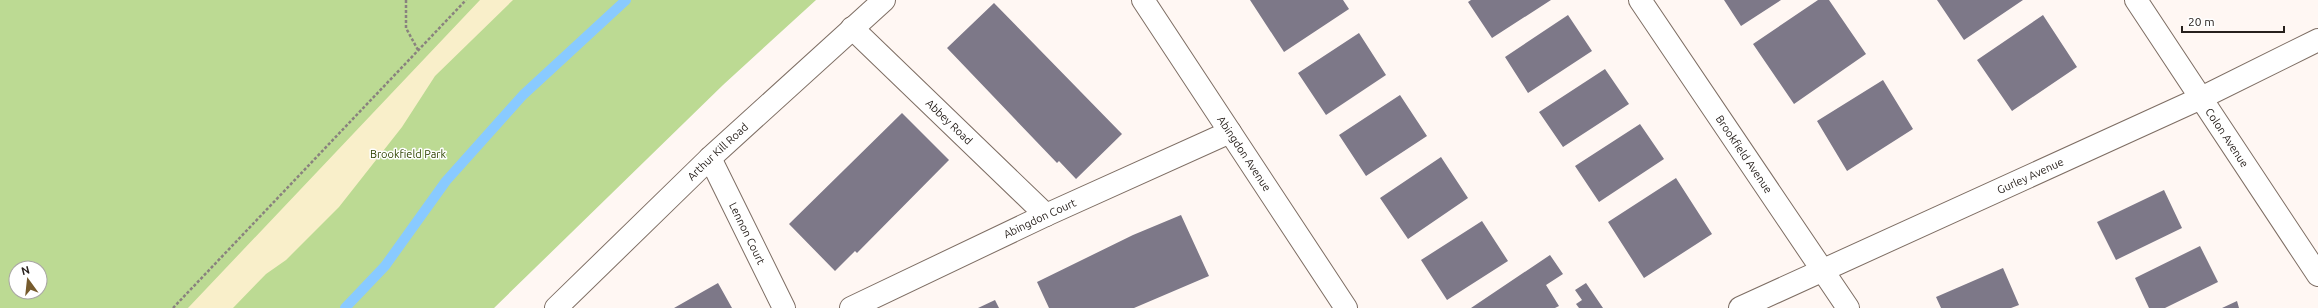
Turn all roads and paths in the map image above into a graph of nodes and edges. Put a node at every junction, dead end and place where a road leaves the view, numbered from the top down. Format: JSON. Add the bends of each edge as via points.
{"nodes":[{"id":1,"x":406,"y":0,"type":"edge"},
{"id":2,"x":466,"y":0,"type":"edge"},
{"id":3,"x":884,"y":0,"type":"edge"},
{"id":4,"x":1142,"y":0,"type":"edge"},
{"id":5,"x":1640,"y":0,"type":"edge"},
{"id":6,"x":2136,"y":0,"type":"edge"},
{"id":7,"x":852,"y":28,"type":"junction"},
{"id":8,"x":2318,"y":40,"type":"edge"},
{"id":9,"x":418,"y":50,"type":"junction"},
{"id":10,"x":2201,"y":98,"type":"junction"},
{"id":11,"x":1230,"y":132,"type":"junction"},
{"id":12,"x":710,"y":158,"type":"junction"},
{"id":13,"x":1046,"y":216,"type":"junction"},
{"id":14,"x":1824,"y":270,"type":"junction"},
{"id":15,"x":2318,"y":274,"type":"edge"},
{"id":16,"x":173,"y":308,"type":"edge"},
{"id":17,"x":556,"y":308,"type":"edge"},
{"id":18,"x":784,"y":308,"type":"edge"},
{"id":19,"x":851,"y":308,"type":"edge"},
{"id":20,"x":1346,"y":308,"type":"edge"},
{"id":21,"x":1740,"y":308,"type":"edge"},
{"id":22,"x":1848,"y":308,"type":"edge"}],
"edges":[{"from":1,"to":9,"type":"path","via":[[406,28]]},
{"from":2,"to":9,"type":"path"},
{"from":3,"to":7,"type":"street","name":"Arthur Kill Road"},
{"from":4,"to":11,"type":"street","name":"Abingdon Avenue"},
{"from":5,"to":14,"type":"street","name":"Brookfield Avenue"},
{"from":6,"to":10,"type":"street","name":"Colon Avenue"},
{"from":7,"to":12,"type":"street","name":"Arthur Kill Road"},
{"from":7,"to":13,"type":"street","name":"Abbey Road"},
{"from":8,"to":10,"type":"street","name":"Gurley Avenue"},
{"from":9,"to":16,"type":"path"},
{"from":10,"to":14,"type":"street","name":"Gurley Avenue"},
{"from":10,"to":15,"type":"street","name":"Colon Avenue"},
{"from":11,"to":13,"type":"street","name":"Abingdon Court"},
{"from":11,"to":20,"type":"street","name":"Abingdon Avenue"},
{"from":12,"to":17,"type":"street","name":"Arthur Kill Road"},
{"from":12,"to":18,"type":"street","name":"Lennon Court"},
{"from":13,"to":19,"type":"street","name":"Abingdon Court"},
{"from":14,"to":21,"type":"street","name":"Gurley Avenue"},
{"from":14,"to":22,"type":"street","name":"Brookfield Avenue"}]}
